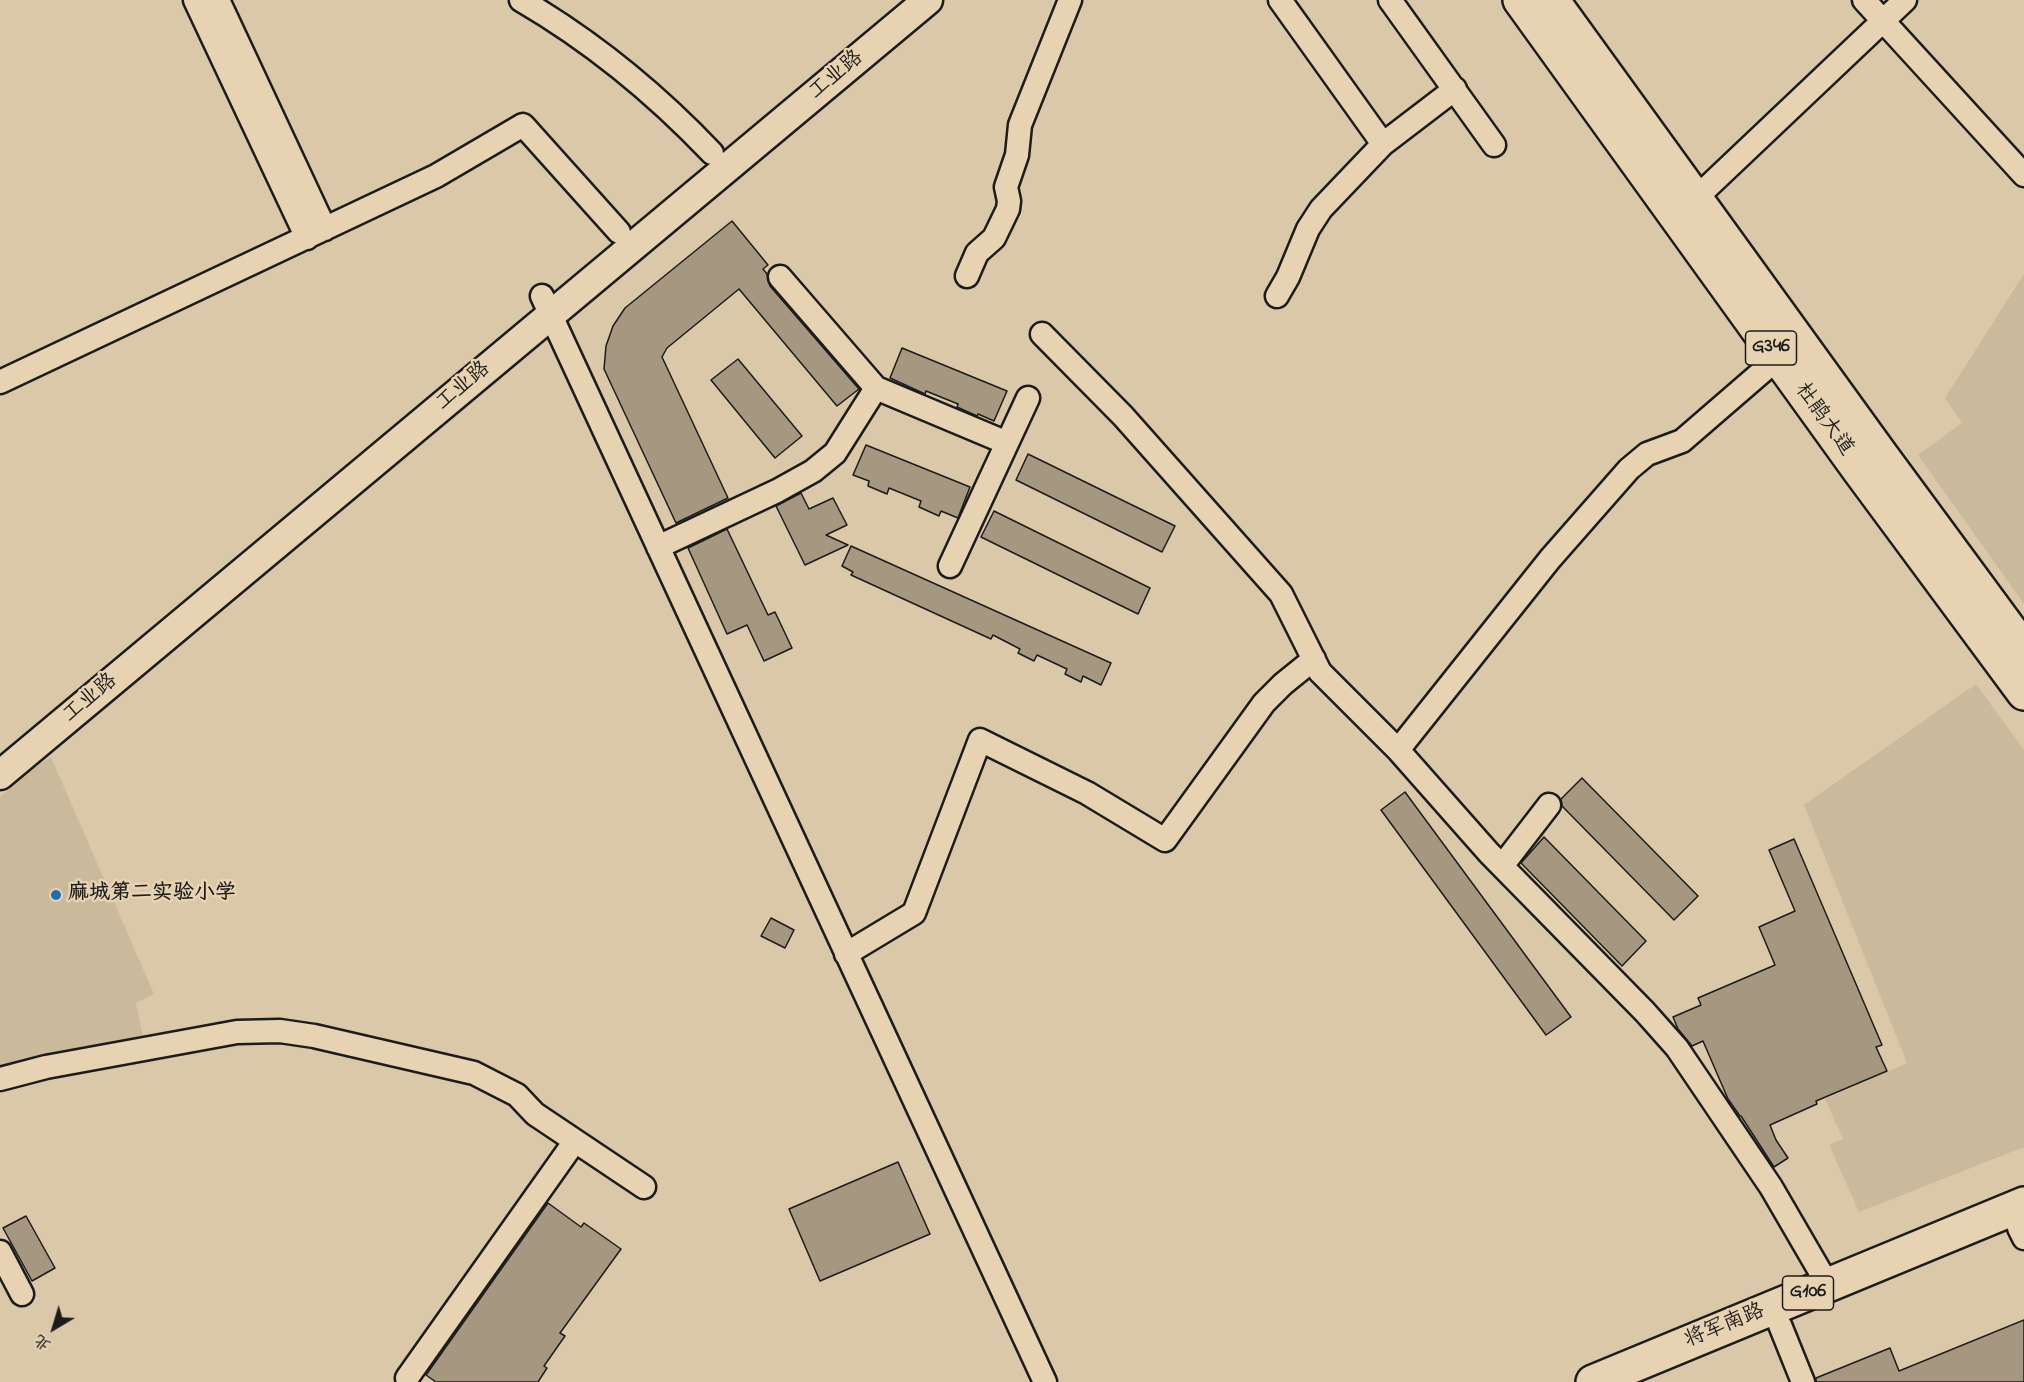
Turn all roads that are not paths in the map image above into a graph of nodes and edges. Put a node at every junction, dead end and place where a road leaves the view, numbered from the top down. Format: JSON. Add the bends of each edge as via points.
{"nodes":[{"id":1,"x":195,"y":0,"type":"edge"},
{"id":2,"x":218,"y":0,"type":"edge"},
{"id":3,"x":521,"y":0,"type":"edge"},
{"id":4,"x":897,"y":0,"type":"edge"},
{"id":5,"x":928,"y":0,"type":"edge"},
{"id":6,"x":1070,"y":0,"type":"edge"},
{"id":7,"x":1280,"y":0,"type":"edge"},
{"id":8,"x":1390,"y":0,"type":"edge"},
{"id":9,"x":1520,"y":0,"type":"edge"},
{"id":10,"x":1552,"y":0,"type":"edge"},
{"id":11,"x":1864,"y":0,"type":"edge"},
{"id":12,"x":1905,"y":0,"type":"edge"},
{"id":13,"x":1883,"y":21,"type":"junction"},
{"id":14,"x":1455,"y":89,"type":"junction"},
{"id":15,"x":1383,"y":144,"type":"junction"},
{"id":16,"x":1494,"y":145,"type":"dead end"},
{"id":17,"x":712,"y":153,"type":"junction"},
{"id":18,"x":2024,"y":175,"type":"edge"},
{"id":19,"x":1695,"y":199,"type":"junction"},
{"id":20,"x":619,"y":232,"type":"junction"},
{"id":21,"x":316,"y":233,"type":"junction"},
{"id":22,"x":967,"y":276,"type":"dead end"},
{"id":23,"x":780,"y":277,"type":"dead end"},
{"id":24,"x":1277,"y":296,"type":"dead end"},
{"id":25,"x":546,"y":305,"type":"junction"},
{"id":26,"x":1042,"y":334,"type":"dead end"},
{"id":27,"x":1778,"y":358,"type":"junction"},
{"id":28,"x":0,"y":382,"type":"edge"},
{"id":29,"x":876,"y":388,"type":"junction"},
{"id":30,"x":1028,"y":398,"type":"dead end"},
{"id":31,"x":1007,"y":443,"type":"junction"},
{"id":32,"x":658,"y":547,"type":"junction"},
{"id":33,"x":950,"y":566,"type":"dead end"},
{"id":34,"x":2024,"y":649,"type":"edge"},
{"id":35,"x":1314,"y":659,"type":"junction"},
{"id":36,"x":2024,"y":693,"type":"edge"},
{"id":37,"x":0,"y":749,"type":"edge"},
{"id":38,"x":1398,"y":750,"type":"junction"},
{"id":39,"x":0,"y":775,"type":"edge"},
{"id":40,"x":1549,"y":805,"type":"dead end"},
{"id":41,"x":1502,"y":866,"type":"junction"},
{"id":42,"x":846,"y":954,"type":"junction"},
{"id":43,"x":0,"y":1079,"type":"edge"},
{"id":44,"x":575,"y":1141,"type":"junction"},
{"id":45,"x":644,"y":1187,"type":"dead end"},
{"id":46,"x":2023,"y":1224,"type":"edge"},
{"id":47,"x":0,"y":1252,"type":"edge"},
{"id":48,"x":1828,"y":1285,"type":"junction"},
{"id":49,"x":22,"y":1294,"type":"dead end"},
{"id":50,"x":1780,"y":1325,"type":"junction"},
{"id":51,"x":407,"y":1378,"type":"dead end"},
{"id":52,"x":1045,"y":1382,"type":"edge"},
{"id":53,"x":1593,"y":1382,"type":"edge"},
{"id":54,"x":1641,"y":1382,"type":"edge"},
{"id":55,"x":1803,"y":1382,"type":"edge"}],
"edges":[{"from":1,"to":21,"type":"street"},
{"from":2,"to":21,"type":"street"},
{"from":3,"to":17,"type":"street","via":[[601,51]]},
{"from":4,"to":17,"type":"main road","name":"工业路"},
{"from":5,"to":25,"type":"main road","name":"工业路"},
{"from":6,"to":22,"type":"street","via":[[1020,125],[1017,155],[1006,187],[1008,209],[994,238],[977,253]]},
{"from":7,"to":15,"type":"street"},
{"from":8,"to":14,"type":"street"},
{"from":9,"to":27,"type":"highway","name":"杜鹃大道","number":"G346"},
{"from":10,"to":19,"type":"highway","name":"杜鹃大道","number":"G346"},
{"from":11,"to":13,"type":"street"},
{"from":12,"to":13,"type":"street"},
{"from":13,"to":18,"type":"street"},
{"from":13,"to":19,"type":"street"},
{"from":14,"to":15,"type":"street"},
{"from":14,"to":16,"type":"street"},
{"from":15,"to":24,"type":"street","via":[[1321,209]]},
{"from":17,"to":20,"type":"main road","name":"工业路"},
{"from":19,"to":34,"type":"highway","name":"杜鹃大道","number":"G346"},
{"from":20,"to":21,"type":"street","via":[[523,125],[436,176]]},
{"from":20,"to":25,"type":"main road","name":"工业路"},
{"from":21,"to":28,"type":"street"},
{"from":23,"to":29,"type":"street"},
{"from":25,"to":32,"type":"street"},
{"from":25,"to":37,"type":"main road","name":"工业路"},
{"from":25,"to":39,"type":"main road","name":"工业路"},
{"from":26,"to":35,"type":"street","via":[[1123,416],[1281,594]]},
{"from":27,"to":36,"type":"highway","name":"杜鹃大道","number":"G346"},
{"from":27,"to":38,"type":"street","via":[[1682,441],[1647,454],[1629,470],[1543,568]]},
{"from":29,"to":31,"type":"street"},
{"from":29,"to":32,"type":"street","via":[[834,453],[813,471]]},
{"from":30,"to":31,"type":"street"},
{"from":31,"to":33,"type":"street"},
{"from":32,"to":42,"type":"street"},
{"from":35,"to":38,"type":"street","via":[[1320,672]]},
{"from":35,"to":42,"type":"street","via":[[1264,703],[1165,840],[1088,793],[980,740],[914,913]]},
{"from":38,"to":41,"type":"street"},
{"from":40,"to":41,"type":"street"},
{"from":41,"to":48,"type":"street","via":[[1677,1048],[1776,1194]]},
{"from":42,"to":52,"type":"street"},
{"from":43,"to":44,"type":"street","via":[[237,1032],[280,1031],[345,1042],[474,1073],[517,1095],[535,1114]]},
{"from":44,"to":45,"type":"street"},
{"from":44,"to":51,"type":"street"},
{"from":46,"to":48,"type":"highway","name":"将军南路","number":"G106"},
{"from":46,"to":50,"type":"highway","name":"将军南路","number":"G106"},
{"from":47,"to":49,"type":"street"},
{"from":48,"to":53,"type":"highway","name":"将军南路","number":"G106"},
{"from":50,"to":54,"type":"highway","name":"将军南路","number":"G106"},
{"from":50,"to":55,"type":"street"}]}
